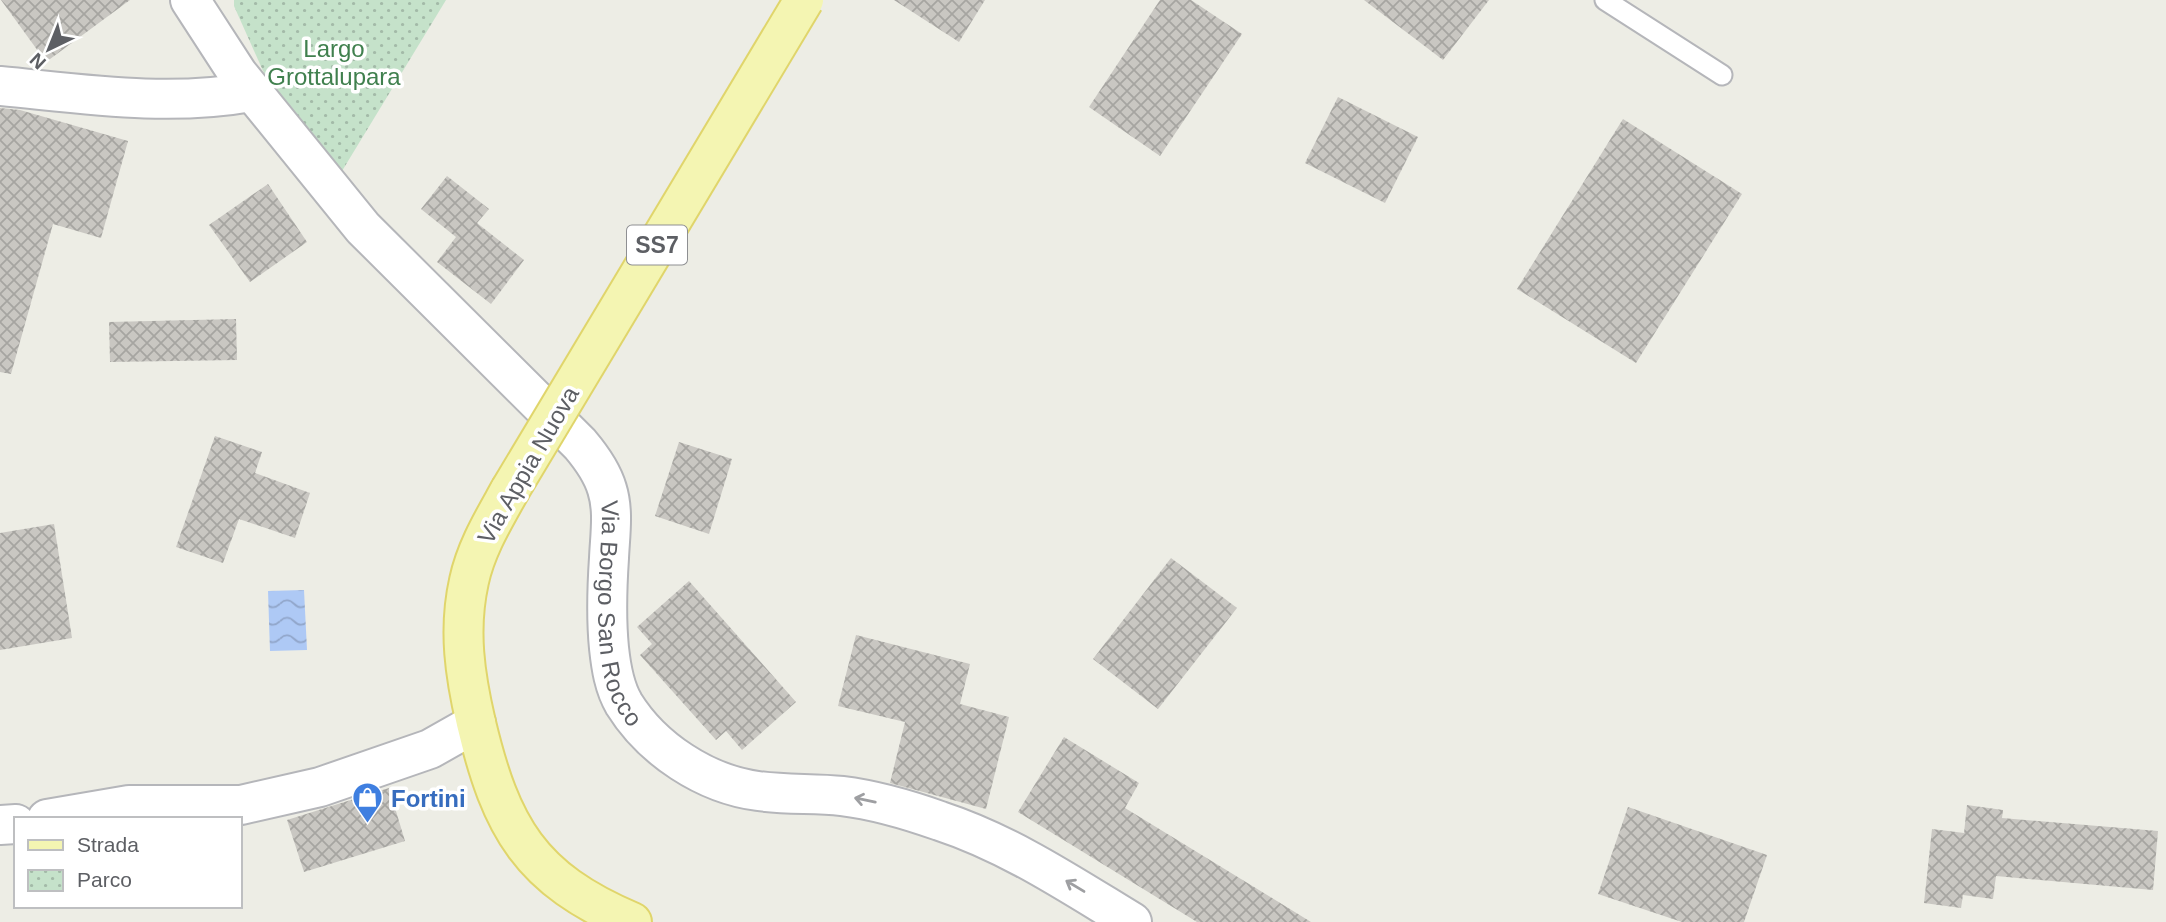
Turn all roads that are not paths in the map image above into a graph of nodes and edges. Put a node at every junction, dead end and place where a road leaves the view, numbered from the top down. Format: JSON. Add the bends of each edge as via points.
{"nodes":[{"id":1,"x":190,"y":0,"type":"edge"},
{"id":2,"x":804,"y":0,"type":"edge"},
{"id":3,"x":1605,"y":0,"type":"edge"},
{"id":4,"x":1722,"y":75,"type":"dead end"},
{"id":5,"x":0,"y":86,"type":"edge"},
{"id":6,"x":251,"y":92,"type":"junction"},
{"id":7,"x":476,"y":723,"type":"junction"},
{"id":8,"x":59,"y":817,"type":"edge"},
{"id":9,"x":632,"y":922,"type":"edge"},
{"id":10,"x":1132,"y":922,"type":"edge"}],
"edges":[{"from":1,"to":6,"type":"street"},
{"from":2,"to":7,"type":"main road","name":"Via Appia Nuova","number":"SS7","bridge":true,"via":[[482,542],[469,579],[464,613],[463,652]]},
{"from":3,"to":4,"type":"lane"},
{"from":5,"to":6,"type":"street","via":[[154,100]]},
{"from":10,"to":6,"type":"street","name":"Via Borgo San Rocco","one_way":true,"via":[[1017,854],[943,822],[846,797],[738,786],[692,768],[642,729],[622,701],[612,670],[607,628],[610,502],[603,479],[580,444],[363,228]]},
{"from":7,"to":8,"type":"street","via":[[430,750],[320,787],[241,805],[129,805]]},
{"from":7,"to":9,"type":"main road","name":"Via Appia Nuova","number":"SS7","via":[[498,798],[524,845],[566,887]]}]}
